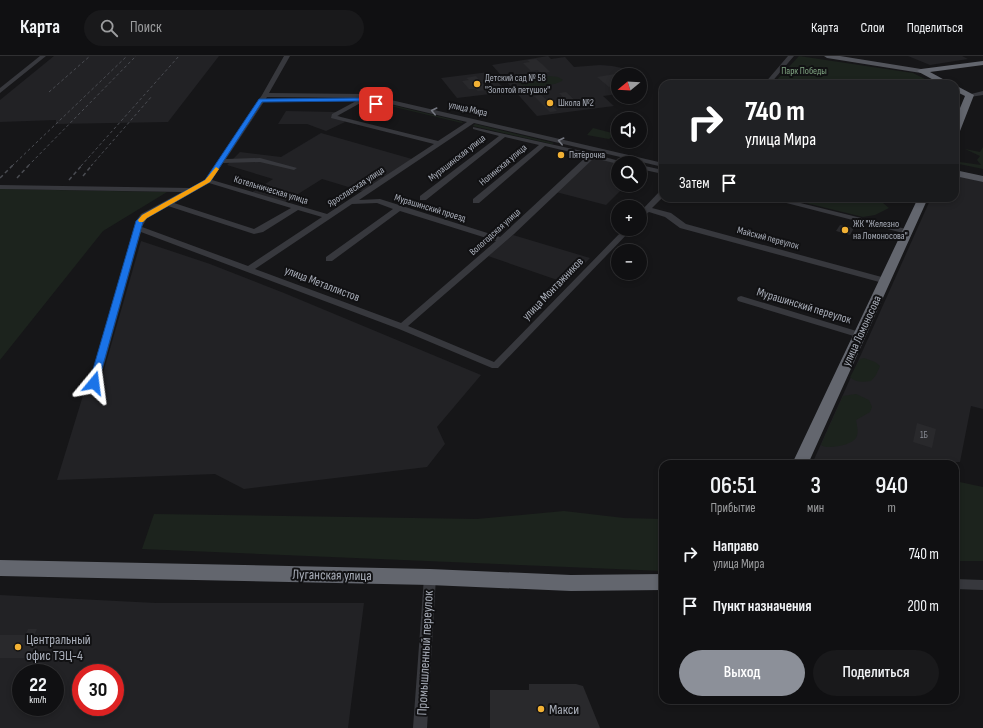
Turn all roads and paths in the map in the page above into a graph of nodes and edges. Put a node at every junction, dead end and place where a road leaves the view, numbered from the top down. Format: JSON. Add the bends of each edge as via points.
{"nodes":[{"id":1,"x":44,"y":56,"type":"edge"},
{"id":2,"x":287,"y":56,"type":"edge"},
{"id":3,"x":791,"y":56,"type":"edge"},
{"id":4,"x":827,"y":56,"type":"edge"},
{"id":5,"x":983,"y":63,"type":"edge"},
{"id":6,"x":921,"y":71,"type":"junction"},
{"id":7,"x":770,"y":80,"type":"edge"},
{"id":8,"x":940,"y":80,"type":"edge"},
{"id":9,"x":959,"y":90,"type":"edge"},
{"id":10,"x":0,"y":91,"type":"edge"},
{"id":11,"x":983,"y":93,"type":"edge"},
{"id":12,"x":970,"y":95,"type":"junction"},
{"id":13,"x":263,"y":98,"type":"junction"},
{"id":14,"x":362,"y":100,"type":"junction"},
{"id":15,"x":474,"y":120,"type":"junction"},
{"id":16,"x":959,"y":121,"type":"edge"},
{"id":17,"x":466,"y":125,"type":"junction"},
{"id":18,"x":504,"y":134,"type":"junction"},
{"id":19,"x":439,"y":143,"type":"junction"},
{"id":20,"x":544,"y":144,"type":"junction"},
{"id":21,"x":599,"y":150,"type":"junction"},
{"id":22,"x":593,"y":156,"type":"junction"},
{"id":23,"x":611,"y":160,"type":"edge"},
{"id":24,"x":221,"y":161,"type":"junction"},
{"id":25,"x":659,"y":164,"type":"edge"},
{"id":26,"x":294,"y":168,"type":"dead end"},
{"id":27,"x":647,"y":169,"type":"edge"},
{"id":28,"x":659,"y":171,"type":"edge"},
{"id":29,"x":959,"y":174,"type":"edge"},
{"id":30,"x":983,"y":179,"type":"edge"},
{"id":31,"x":208,"y":181,"type":"junction"},
{"id":32,"x":0,"y":187,"type":"edge"},
{"id":33,"x":191,"y":190,"type":"junction"},
{"id":34,"x":659,"y":197,"type":"edge"},
{"id":35,"x":423,"y":198,"type":"dead end"},
{"id":36,"x":476,"y":201,"type":"dead end"},
{"id":37,"x":352,"y":202,"type":"junction"},
{"id":38,"x":787,"y":202,"type":"edge"},
{"id":39,"x":921,"y":202,"type":"edge"},
{"id":40,"x":168,"y":203,"type":"junction"},
{"id":41,"x":296,"y":208,"type":"junction"},
{"id":42,"x":399,"y":208,"type":"junction"},
{"id":43,"x":648,"y":209,"type":"joint"},
{"id":44,"x":328,"y":217,"type":"junction"},
{"id":45,"x":138,"y":228,"type":"junction"},
{"id":46,"x":907,"y":232,"type":"junction"},
{"id":47,"x":159,"y":236,"type":"junction"},
{"id":48,"x":621,"y":236,"type":"edge"},
{"id":49,"x":501,"y":240,"type":"junction"},
{"id":50,"x":134,"y":244,"type":"junction"},
{"id":51,"x":329,"y":259,"type":"dead end"},
{"id":52,"x":249,"y":269,"type":"junction"},
{"id":53,"x":886,"y":281,"type":"junction"},
{"id":54,"x":741,"y":299,"type":"dead end"},
{"id":55,"x":402,"y":327,"type":"junction"},
{"id":56,"x":860,"y":335,"type":"junction"},
{"id":57,"x":495,"y":366,"type":"joint"},
{"id":58,"x":94,"y":383,"type":"dead end"},
{"id":59,"x":802,"y":460,"type":"edge"},
{"id":60,"x":0,"y":568,"type":"edge"},
{"id":61,"x":430,"y":577,"type":"junction"},
{"id":62,"x":659,"y":582,"type":"edge"},
{"id":63,"x":959,"y":584,"type":"edge"},
{"id":64,"x":983,"y":585,"type":"edge"},
{"id":65,"x":420,"y":728,"type":"edge"}],
"edges":[{"from":1,"to":10,"type":"street"},
{"from":2,"to":13,"type":"street"},
{"from":3,"to":7,"type":"street"},
{"from":4,"to":6,"type":"main road"},
{"from":5,"to":6,"type":"highway"},
{"from":6,"to":8,"type":"highway"},
{"from":9,"to":12,"type":"highway"},
{"from":11,"to":12,"type":"street"},
{"from":12,"to":16,"type":"highway"},
{"from":13,"to":14,"type":"street","name":"улица Мира"},
{"from":15,"to":13,"type":"street","name":"улица Мира","one_way":true,"via":[[366,96]]},
{"from":13,"to":24,"type":"street"},
{"from":14,"to":17,"type":"street","name":"улица Мира"},
{"from":14,"to":19,"type":"street","via":[[334,117]]},
{"from":15,"to":17,"type":"street","name":"Ярославская улица"},
{"from":21,"to":15,"type":"street","name":"улица Мира","one_way":true},
{"from":17,"to":18,"type":"street","name":"улица Мира"},
{"from":17,"to":19,"type":"street","name":"Ярославская улица"},
{"from":18,"to":20,"type":"street","name":"улица Мира"},
{"from":18,"to":35,"type":"street","name":"Мурашинская улица"},
{"from":19,"to":37,"type":"street","name":"Ярославская улица"},
{"from":20,"to":22,"type":"street","name":"улица Мира"},
{"from":20,"to":36,"type":"street","name":"Нолинская улица"},
{"from":21,"to":22,"type":"street","name":"Вологодская улица"},
{"from":21,"to":25,"type":"street","name":"улица Мира"},
{"from":22,"to":23,"type":"street","name":"улица Мира"},
{"from":22,"to":49,"type":"street","name":"Вологодская улица"},
{"from":24,"to":26,"type":"street","via":[[260,160]]},
{"from":24,"to":31,"type":"street"},
{"from":27,"to":28,"type":"street"},
{"from":29,"to":30,"type":"main road"},
{"from":31,"to":33,"type":"street"},
{"from":31,"to":41,"type":"street","name":"Котельническая улица"},
{"from":32,"to":33,"type":"street"},
{"from":33,"to":40,"type":"street"},
{"from":34,"to":43,"type":"street"},
{"from":37,"to":42,"type":"street","name":"Мурашинский проезд","via":[[377,201]]},
{"from":37,"to":44,"type":"street","name":"Ярославская улица"},
{"from":38,"to":46,"type":"street"},
{"from":39,"to":46,"type":"highway","name":"улица Ломоносова"},
{"from":40,"to":41,"type":"street","via":[[254,232]]},
{"from":40,"to":45,"type":"street","via":[[144,216]]},
{"from":41,"to":44,"type":"street","name":"Котельническая улица"},
{"from":42,"to":49,"type":"street","name":"Мурашинский проезд"},
{"from":42,"to":51,"type":"street"},
{"from":43,"to":53,"type":"street","name":"Майский переулок","via":[[668,215],[683,226]]},
{"from":44,"to":52,"type":"street","name":"Ярославская улица"},
{"from":45,"to":47,"type":"street","name":"улица Металлистов"},
{"from":45,"to":50,"type":"street"},
{"from":46,"to":53,"type":"highway","name":"улица Ломоносова"},
{"from":47,"to":50,"type":"street","via":[[145,238]]},
{"from":47,"to":52,"type":"street","name":"улица Металлистов"},
{"from":48,"to":57,"type":"street","name":"улица Монтажников"},
{"from":49,"to":55,"type":"street","name":"Вологодская улица"},
{"from":50,"to":58,"type":"street"},
{"from":52,"to":55,"type":"street","name":"улица Металлистов"},
{"from":53,"to":56,"type":"highway","name":"улица Ломоносова"},
{"from":54,"to":56,"type":"street","name":"Мурашинский переулок"},
{"from":55,"to":57,"type":"street","name":"улица Металлистов"},
{"from":56,"to":59,"type":"highway","name":"улица Ломоносова"},
{"from":60,"to":61,"type":"highway","name":"Луганская улица"},
{"from":61,"to":62,"type":"highway","name":"Луганская улица","via":[[571,583]]},
{"from":61,"to":65,"type":"street","name":"Промышленный переулок"},
{"from":63,"to":64,"type":"street"}]}
